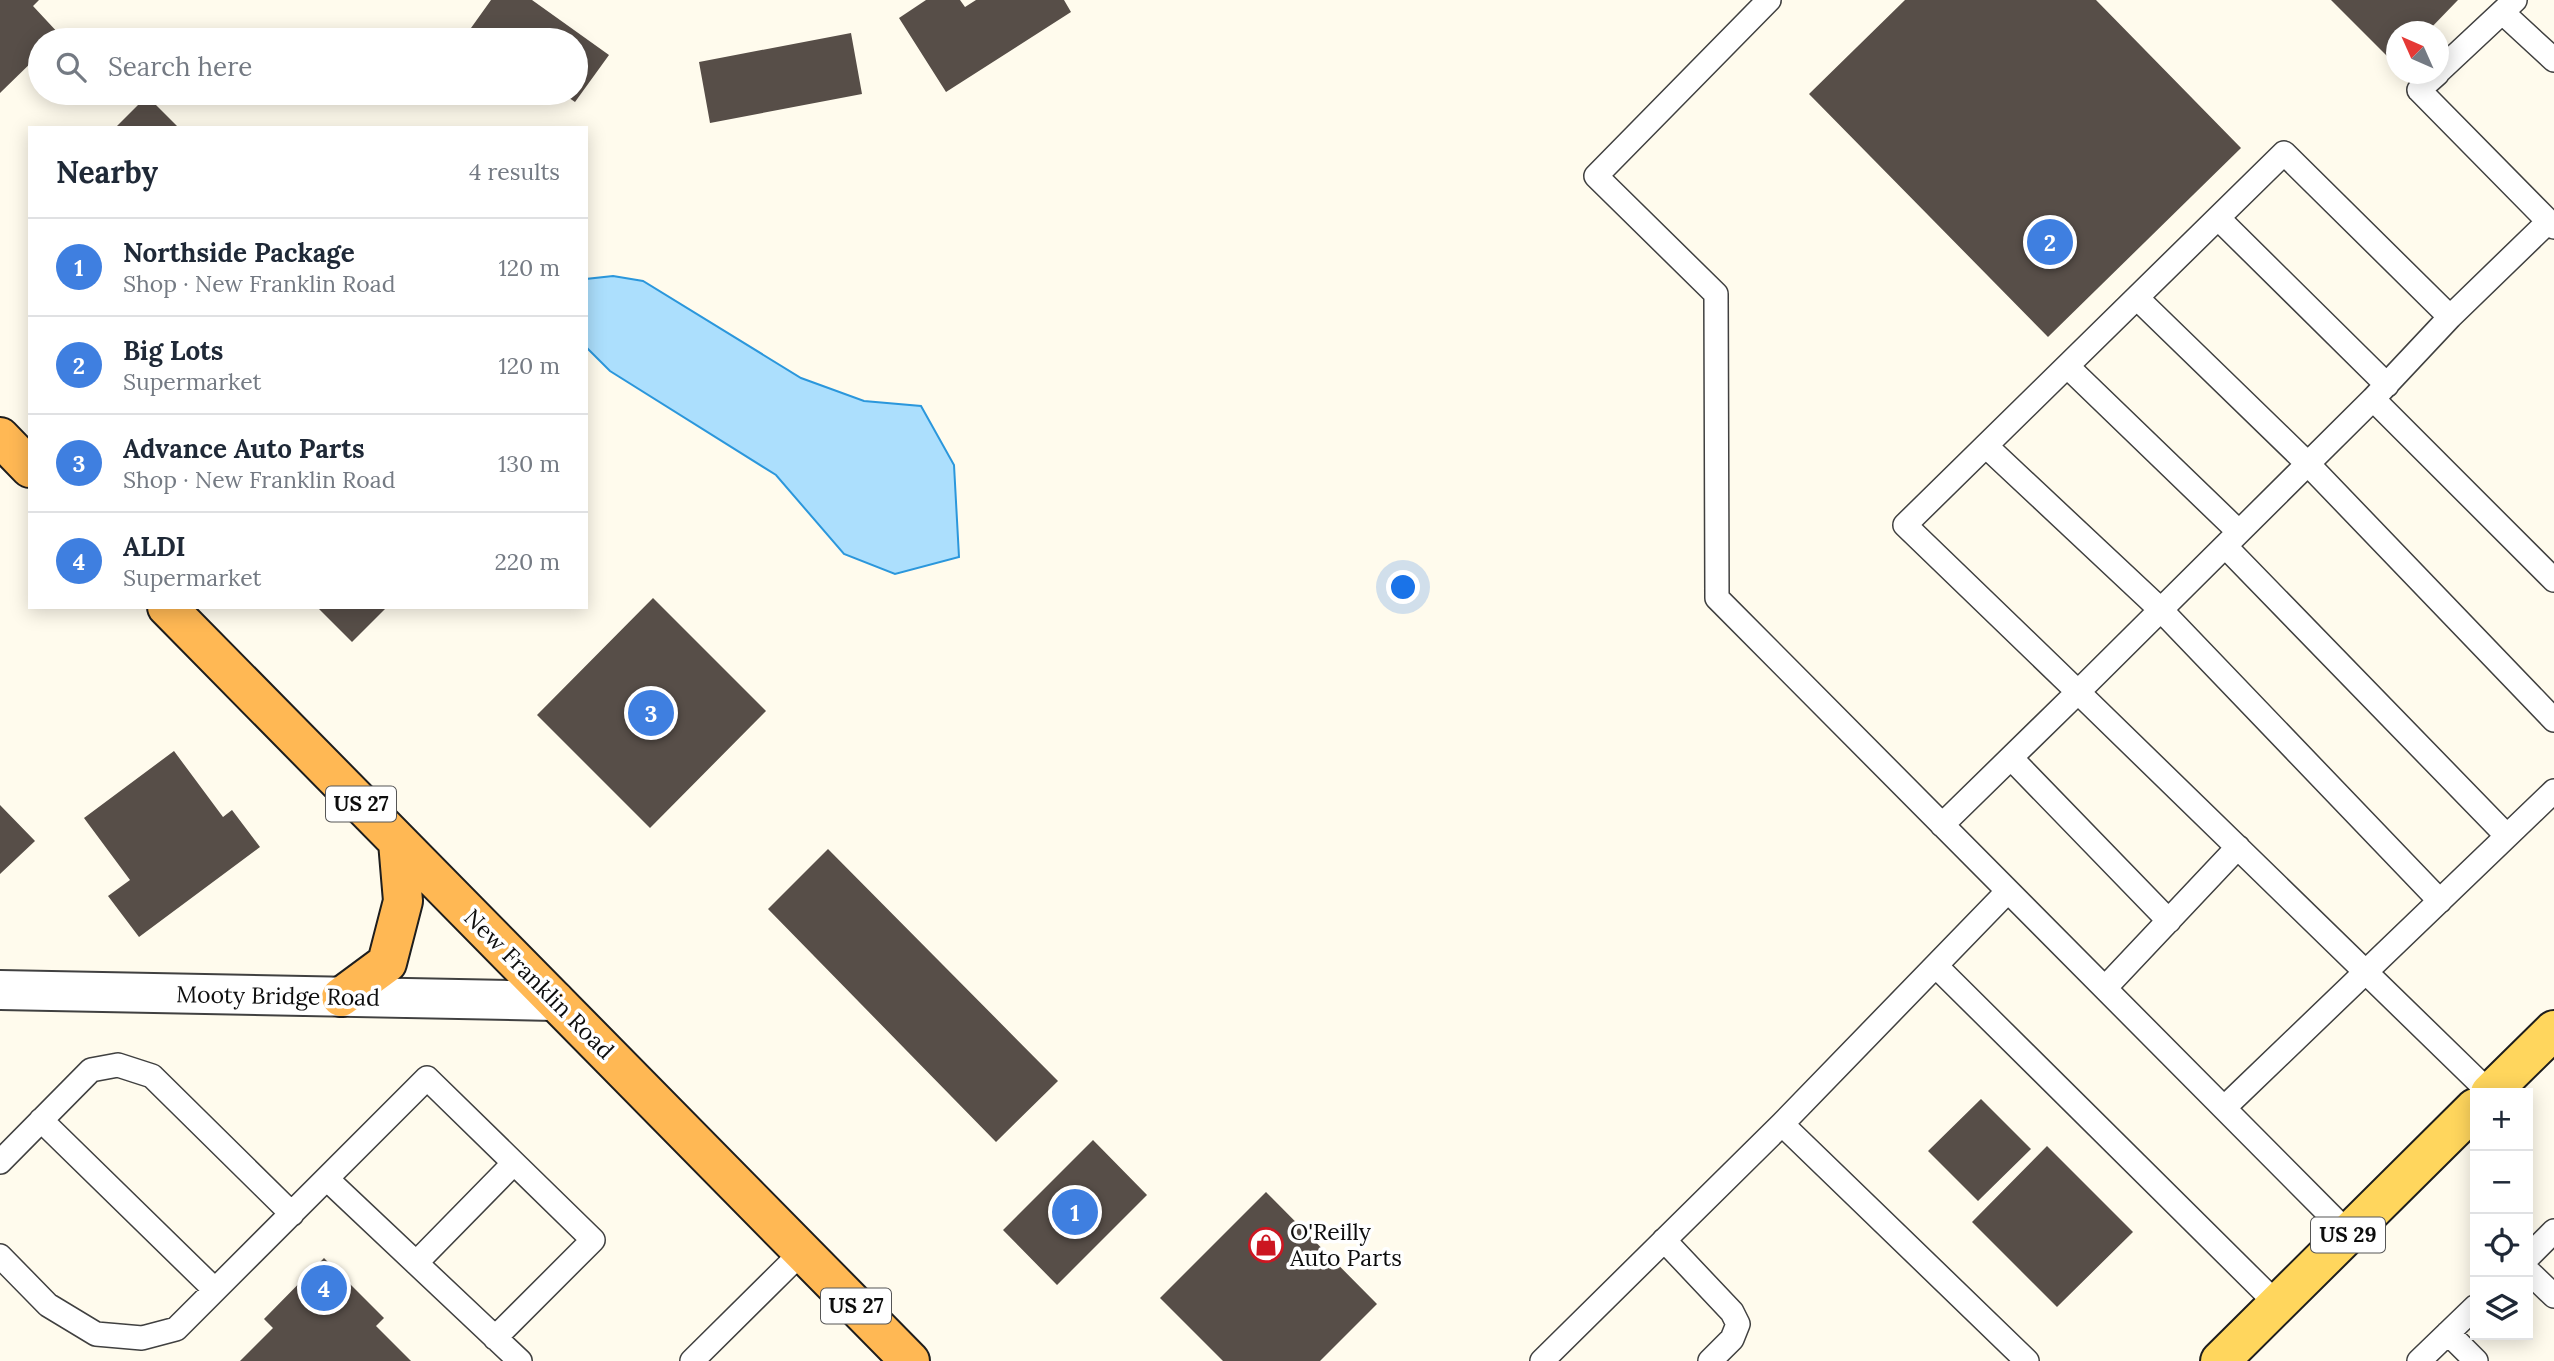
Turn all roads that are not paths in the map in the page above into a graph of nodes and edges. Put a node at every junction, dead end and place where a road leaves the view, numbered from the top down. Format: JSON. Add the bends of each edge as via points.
{"nodes":[{"id":1,"x":1769,"y":0,"type":"edge"},
{"id":2,"x":2509,"y":6,"type":"edge"},
{"id":3,"x":2554,"y":60,"type":"edge"},
{"id":4,"x":2449,"y":63,"type":"edge"},
{"id":5,"x":2426,"y":84,"type":"edge"},
{"id":6,"x":2218,"y":218,"type":"junction"},
{"id":7,"x":2551,"y":224,"type":"edge"},
{"id":8,"x":2137,"y":298,"type":"junction"},
{"id":9,"x":2450,"y":317,"type":"junction"},
{"id":10,"x":2067,"y":366,"type":"junction"},
{"id":11,"x":2380,"y":392,"type":"junction"},
{"id":12,"x":0,"y":437,"type":"edge"},
{"id":13,"x":1986,"y":446,"type":"junction"},
{"id":14,"x":2308,"y":464,"type":"junction"},
{"id":15,"x":28,"y":466,"type":"edge"},
{"id":16,"x":2232,"y":539,"type":"junction"},
{"id":17,"x":2554,"y":580,"type":"edge"},
{"id":18,"x":169,"y":609,"type":"edge"},
{"id":19,"x":2161,"y":610,"type":"junction"},
{"id":20,"x":2078,"y":692,"type":"junction"},
{"id":21,"x":2554,"y":720,"type":"edge"},
{"id":22,"x":2011,"y":758,"type":"junction"},
{"id":23,"x":2554,"y":791,"type":"edge"},
{"id":24,"x":1942,"y":825,"type":"junction"},
{"id":25,"x":2507,"y":836,"type":"junction"},
{"id":26,"x":398,"y":842,"type":"junction"},
{"id":27,"x":2238,"y":847,"type":"junction"},
{"id":28,"x":2008,"y":891,"type":"junction"},
{"id":29,"x":2440,"y":901,"type":"junction"},
{"id":30,"x":2169,"y":921,"type":"junction"},
{"id":31,"x":1936,"y":966,"type":"junction"},
{"id":32,"x":2366,"y":972,"type":"junction"},
{"id":33,"x":2105,"y":988,"type":"junction"},
{"id":34,"x":0,"y":990,"type":"edge"},
{"id":35,"x":341,"y":997,"type":"junction"},
{"id":36,"x":555,"y":1001,"type":"junction"},
{"id":37,"x":2554,"y":1030,"type":"edge"},
{"id":38,"x":2485,"y":1088,"type":"edge"},
{"id":39,"x":2495,"y":1088,"type":"edge"},
{"id":40,"x":2224,"y":1108,"type":"junction"},
{"id":41,"x":2470,"y":1113,"type":"edge"},
{"id":42,"x":41,"y":1121,"type":"junction"},
{"id":43,"x":1782,"y":1124,"type":"junction"},
{"id":44,"x":0,"y":1162,"type":"edge"},
{"id":45,"x":514,"y":1163,"type":"junction"},
{"id":46,"x":327,"y":1179,"type":"junction"},
{"id":47,"x":292,"y":1214,"type":"junction"},
{"id":48,"x":2554,"y":1231,"type":"edge"},
{"id":49,"x":2349,"y":1234,"type":"junction"},
{"id":50,"x":1664,"y":1240,"type":"junction"},
{"id":51,"x":802,"y":1252,"type":"junction"},
{"id":52,"x":2533,"y":1252,"type":"edge"},
{"id":53,"x":0,"y":1256,"type":"edge"},
{"id":54,"x":416,"y":1263,"type":"junction"},
{"id":55,"x":2533,"y":1276,"type":"edge"},
{"id":56,"x":215,"y":1290,"type":"junction"},
{"id":57,"x":2554,"y":1296,"type":"edge"},
{"id":58,"x":2277,"y":1304,"type":"junction"},
{"id":59,"x":2470,"y":1312,"type":"edge"},
{"id":60,"x":2448,"y":1334,"type":"junction"},
{"id":61,"x":495,"y":1338,"type":"junction"},
{"id":62,"x":520,"y":1361,"type":"edge"},
{"id":63,"x":692,"y":1361,"type":"edge"},
{"id":64,"x":909,"y":1361,"type":"edge"},
{"id":65,"x":1542,"y":1361,"type":"edge"},
{"id":66,"x":1710,"y":1361,"type":"edge"},
{"id":67,"x":2027,"y":1361,"type":"edge"},
{"id":68,"x":2220,"y":1361,"type":"edge"},
{"id":69,"x":2419,"y":1361,"type":"edge"},
{"id":70,"x":2476,"y":1361,"type":"edge"}],
"edges":[{"from":1,"to":24,"type":"lane","via":[[1596,176],[1716,294],[1717,598]]},
{"from":2,"to":3,"type":"lane"},
{"from":2,"to":4,"type":"lane"},
{"from":5,"to":7,"type":"lane","via":[[2419,90]]},
{"from":6,"to":8,"type":"lane"},
{"from":6,"to":9,"type":"lane","via":[[2284,153]]},
{"from":6,"to":11,"type":"lane"},
{"from":7,"to":9,"type":"lane"},
{"from":8,"to":10,"type":"lane"},
{"from":8,"to":14,"type":"lane"},
{"from":9,"to":11,"type":"lane"},
{"from":10,"to":13,"type":"lane"},
{"from":10,"to":16,"type":"lane"},
{"from":11,"to":14,"type":"lane"},
{"from":11,"to":17,"type":"lane"},
{"from":12,"to":15,"type":"highway"},
{"from":13,"to":19,"type":"lane"},
{"from":13,"to":20,"type":"lane","via":[[1905,525]]},
{"from":14,"to":16,"type":"lane"},
{"from":14,"to":21,"type":"lane"},
{"from":16,"to":19,"type":"lane"},
{"from":16,"to":25,"type":"lane"},
{"from":18,"to":26,"type":"highway","name":"New Franklin Road","number":"US 27"},
{"from":19,"to":20,"type":"lane"},
{"from":19,"to":29,"type":"lane"},
{"from":20,"to":22,"type":"lane"},
{"from":20,"to":27,"type":"lane"},
{"from":22,"to":24,"type":"lane"},
{"from":22,"to":30,"type":"lane"},
{"from":23,"to":25,"type":"lane"},
{"from":24,"to":28,"type":"lane"},
{"from":25,"to":29,"type":"lane"},
{"from":26,"to":35,"type":"highway","via":[[403,901],[387,962]]},
{"from":26,"to":36,"type":"highway","name":"New Franklin Road","number":"US 27"},
{"from":27,"to":30,"type":"lane"},
{"from":27,"to":32,"type":"lane"},
{"from":28,"to":31,"type":"lane"},
{"from":28,"to":33,"type":"lane"},
{"from":29,"to":32,"type":"lane"},
{"from":30,"to":33,"type":"lane"},
{"from":31,"to":43,"type":"lane"},
{"from":31,"to":58,"type":"lane"},
{"from":32,"to":38,"type":"lane"},
{"from":32,"to":40,"type":"lane"},
{"from":33,"to":40,"type":"lane"},
{"from":34,"to":35,"type":"street","name":"Mooty Bridge Road"},
{"from":35,"to":36,"type":"street","name":"Mooty Bridge Road"},
{"from":36,"to":51,"type":"highway","name":"New Franklin Road","number":"US 27"},
{"from":37,"to":39,"type":"main road"},
{"from":40,"to":49,"type":"lane"},
{"from":41,"to":49,"type":"main road","number":"US 29"},
{"from":42,"to":44,"type":"lane"},
{"from":42,"to":47,"type":"lane","via":[[91,1070],[118,1065],[152,1076]]},
{"from":42,"to":56,"type":"lane"},
{"from":43,"to":50,"type":"lane"},
{"from":43,"to":67,"type":"lane"},
{"from":45,"to":46,"type":"lane","via":[[427,1078]]},
{"from":45,"to":54,"type":"lane"},
{"from":45,"to":61,"type":"lane","via":[[593,1240]]},
{"from":46,"to":47,"type":"lane"},
{"from":46,"to":54,"type":"lane"},
{"from":47,"to":56,"type":"lane"},
{"from":48,"to":52,"type":"lane"},
{"from":49,"to":58,"type":"main road","number":"US 29"},
{"from":50,"to":65,"type":"lane"},
{"from":50,"to":66,"type":"lane","via":[[1738,1324],[1732,1339]]},
{"from":51,"to":63,"type":"lane"},
{"from":51,"to":64,"type":"highway","name":"New Franklin Road","number":"US 27"},
{"from":53,"to":56,"type":"lane","via":[[48,1305],[96,1334],[142,1338],[176,1329]]},
{"from":54,"to":61,"type":"lane"},
{"from":55,"to":57,"type":"lane"},
{"from":58,"to":68,"type":"main road","number":"US 29"},
{"from":59,"to":60,"type":"lane"},
{"from":60,"to":69,"type":"lane"},
{"from":60,"to":70,"type":"lane"},
{"from":61,"to":62,"type":"lane"}]}
